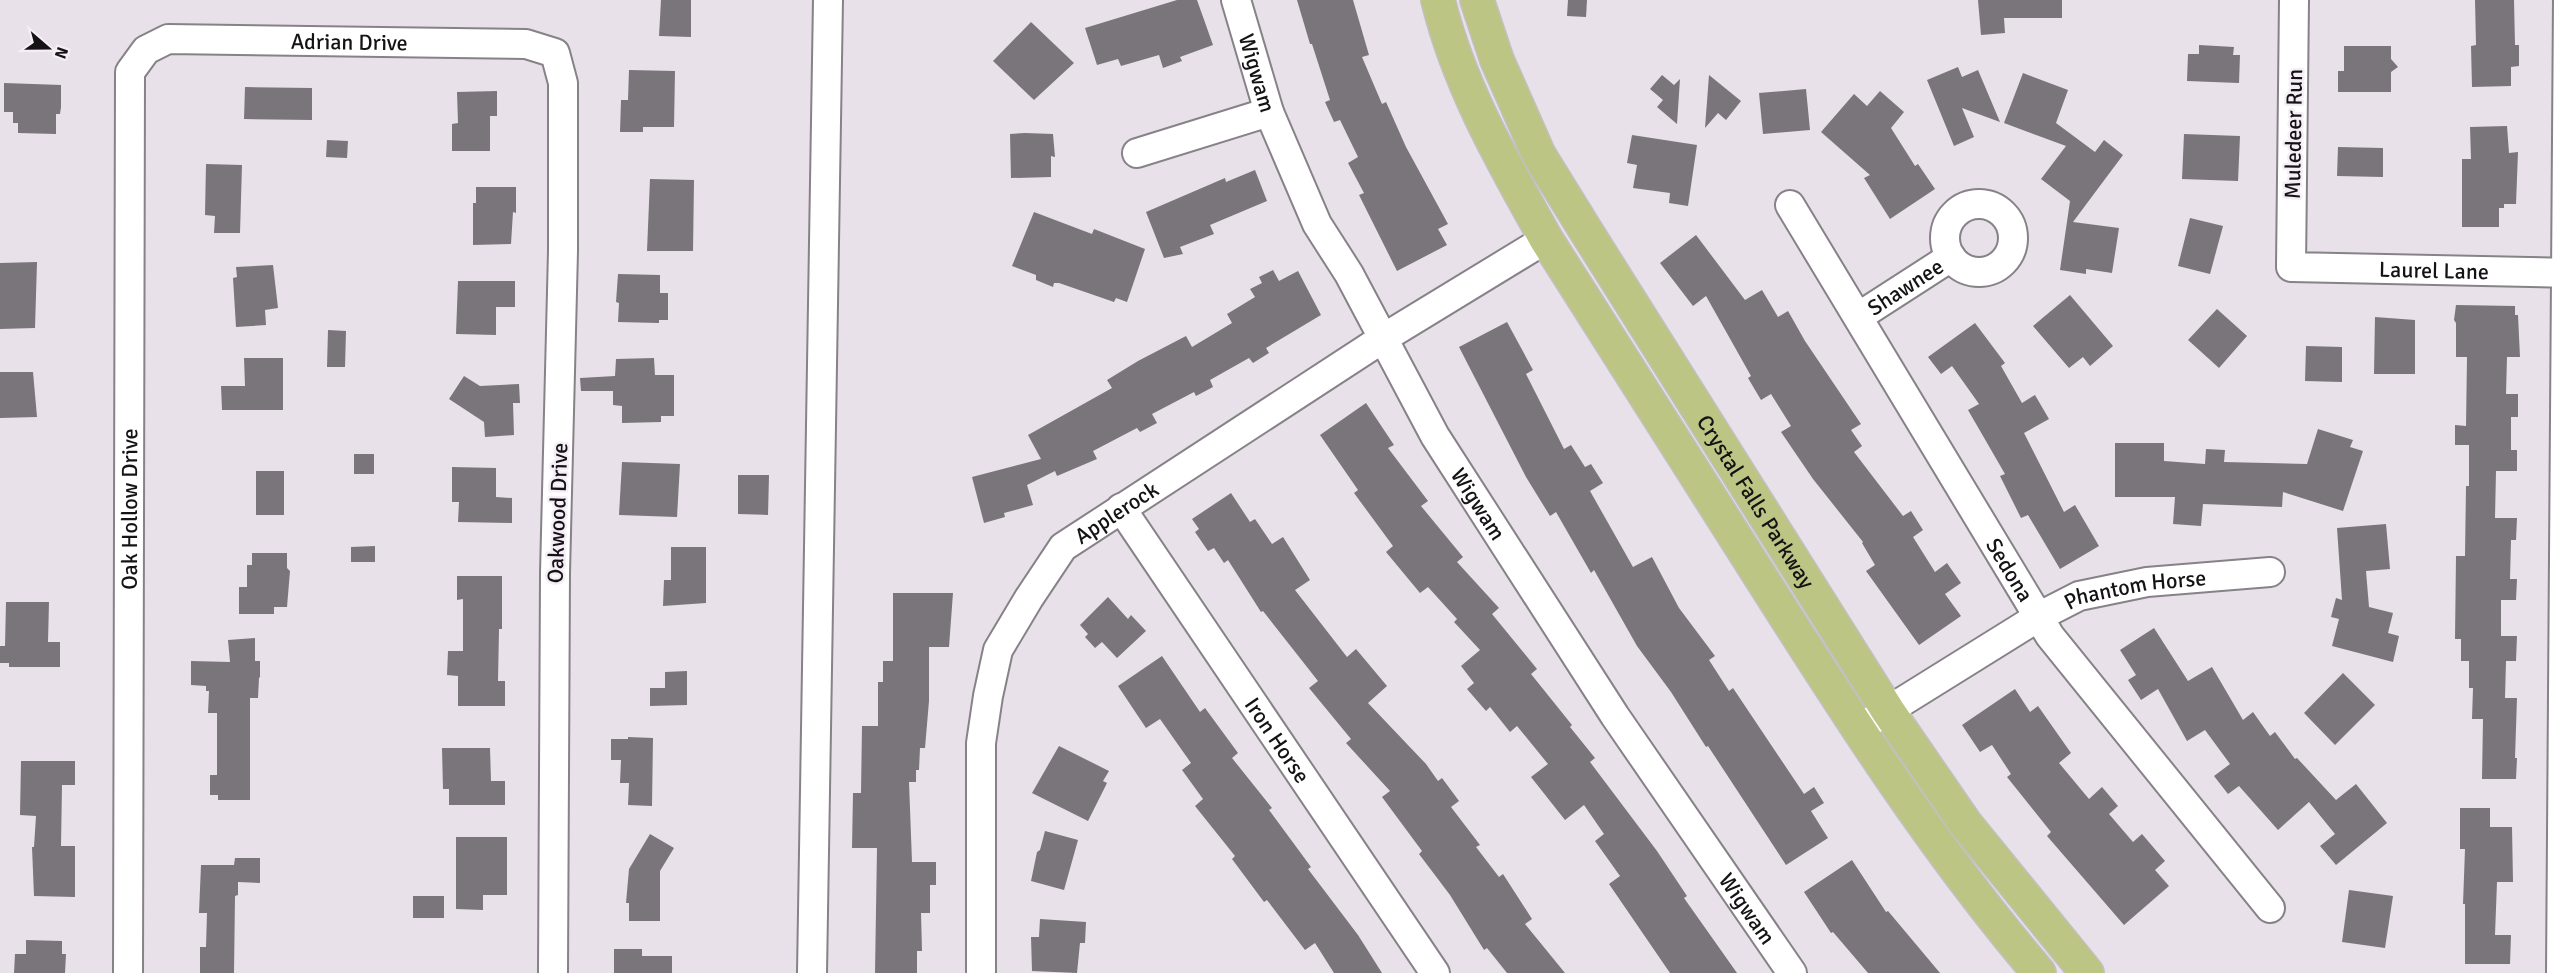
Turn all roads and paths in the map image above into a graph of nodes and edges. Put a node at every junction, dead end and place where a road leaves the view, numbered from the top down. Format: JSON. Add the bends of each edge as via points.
{"nodes":[{"id":1,"x":828,"y":0,"type":"edge"},
{"id":2,"x":1236,"y":0,"type":"edge"},
{"id":3,"x":1437,"y":0,"type":"edge"},
{"id":4,"x":1477,"y":0,"type":"edge"},
{"id":5,"x":2294,"y":0,"type":"edge"},
{"id":6,"x":2568,"y":0,"type":"edge"},
{"id":7,"x":146,"y":50,"type":"joint"},
{"id":8,"x":555,"y":53,"type":"joint"},
{"id":9,"x":1269,"y":111,"type":"junction"},
{"id":10,"x":1137,"y":153,"type":"dead end"},
{"id":11,"x":1791,"y":205,"type":"dead end"},
{"id":12,"x":1546,"y":239,"type":"junction"},
{"id":13,"x":1951,"y":257,"type":"dead end"},
{"id":14,"x":2291,"y":267,"type":"joint"},
{"id":15,"x":2570,"y":273,"type":"edge"},
{"id":16,"x":1858,"y":317,"type":"junction"},
{"id":17,"x":1382,"y":339,"type":"junction"},
{"id":18,"x":1121,"y":508,"type":"junction"},
{"id":19,"x":2270,"y":572,"type":"dead end"},
{"id":20,"x":2040,"y":616,"type":"junction"},
{"id":21,"x":1888,"y":711,"type":"junction"},
{"id":22,"x":1857,"y":729,"type":"junction"},
{"id":23,"x":2270,"y":908,"type":"dead end"},
{"id":24,"x":128,"y":973,"type":"edge"},
{"id":25,"x":553,"y":973,"type":"edge"},
{"id":26,"x":812,"y":973,"type":"edge"},
{"id":27,"x":981,"y":973,"type":"edge"},
{"id":28,"x":1435,"y":973,"type":"edge"},
{"id":29,"x":1792,"y":973,"type":"edge"},
{"id":30,"x":2039,"y":973,"type":"edge"},
{"id":31,"x":2087,"y":973,"type":"edge"},
{"id":32,"x":2560,"y":973,"type":"edge"}],
"edges":[{"from":1,"to":26,"type":"street"},
{"from":2,"to":9,"type":"street","name":"Wigwam"},
{"from":3,"to":12,"type":"main road","name":"Crystal Falls Parkway","via":[[1464,83]]},
{"from":4,"to":21,"type":"main road","name":"Crystal Falls Parkway","via":[[1497,60],[1539,154]]},
{"from":5,"to":14,"type":"street","name":"Muledeer Run"},
{"from":6,"to":15,"type":"street"},
{"from":7,"to":8,"type":"street","name":"Adrian Drive","via":[[168,39],[526,44]]},
{"from":7,"to":24,"type":"street","name":"Oak Hollow Drive","via":[[130,72]]},
{"from":8,"to":25,"type":"street","name":"Oakwood Drive","via":[[563,82],[563,252],[555,573]]},
{"from":9,"to":10,"type":"street"},
{"from":9,"to":17,"type":"street","name":"Wigwam","via":[[1317,224],[1349,274]]},
{"from":11,"to":16,"type":"street","name":"Sedona"},
{"from":12,"to":17,"type":"street","name":"Applerock"},
{"from":12,"to":22,"type":"main road","name":"Crystal Falls Parkway"},
{"from":13,"to":16,"type":"street","name":"Shawnee"},
{"from":14,"to":15,"type":"street","name":"Laurel Lane"},
{"from":15,"to":32,"type":"street"},
{"from":16,"to":20,"type":"street","name":"Sedona"},
{"from":17,"to":18,"type":"street","name":"Applerock"},
{"from":17,"to":29,"type":"street","name":"Wigwam","via":[[1435,436],[1608,706]]},
{"from":18,"to":27,"type":"street","name":"Applerock","via":[[1063,548],[998,650],[981,743]]},
{"from":18,"to":28,"type":"street","name":"Iron Horse"},
{"from":19,"to":20,"type":"street","name":"Phantom Horse","via":[[2147,582],[2079,596]]},
{"from":20,"to":21,"type":"street","name":"Phantom Horse"},
{"from":20,"to":23,"type":"street","name":"Sedona","via":[[2050,636]]},
{"from":21,"to":22,"type":"street","name":"Phantom Horse"},
{"from":21,"to":31,"type":"main road","name":"Crystal Falls Parkway","via":[[1965,823]]},
{"from":22,"to":30,"type":"main road","name":"Crystal Falls Parkway","via":[[1933,840]]}]}
